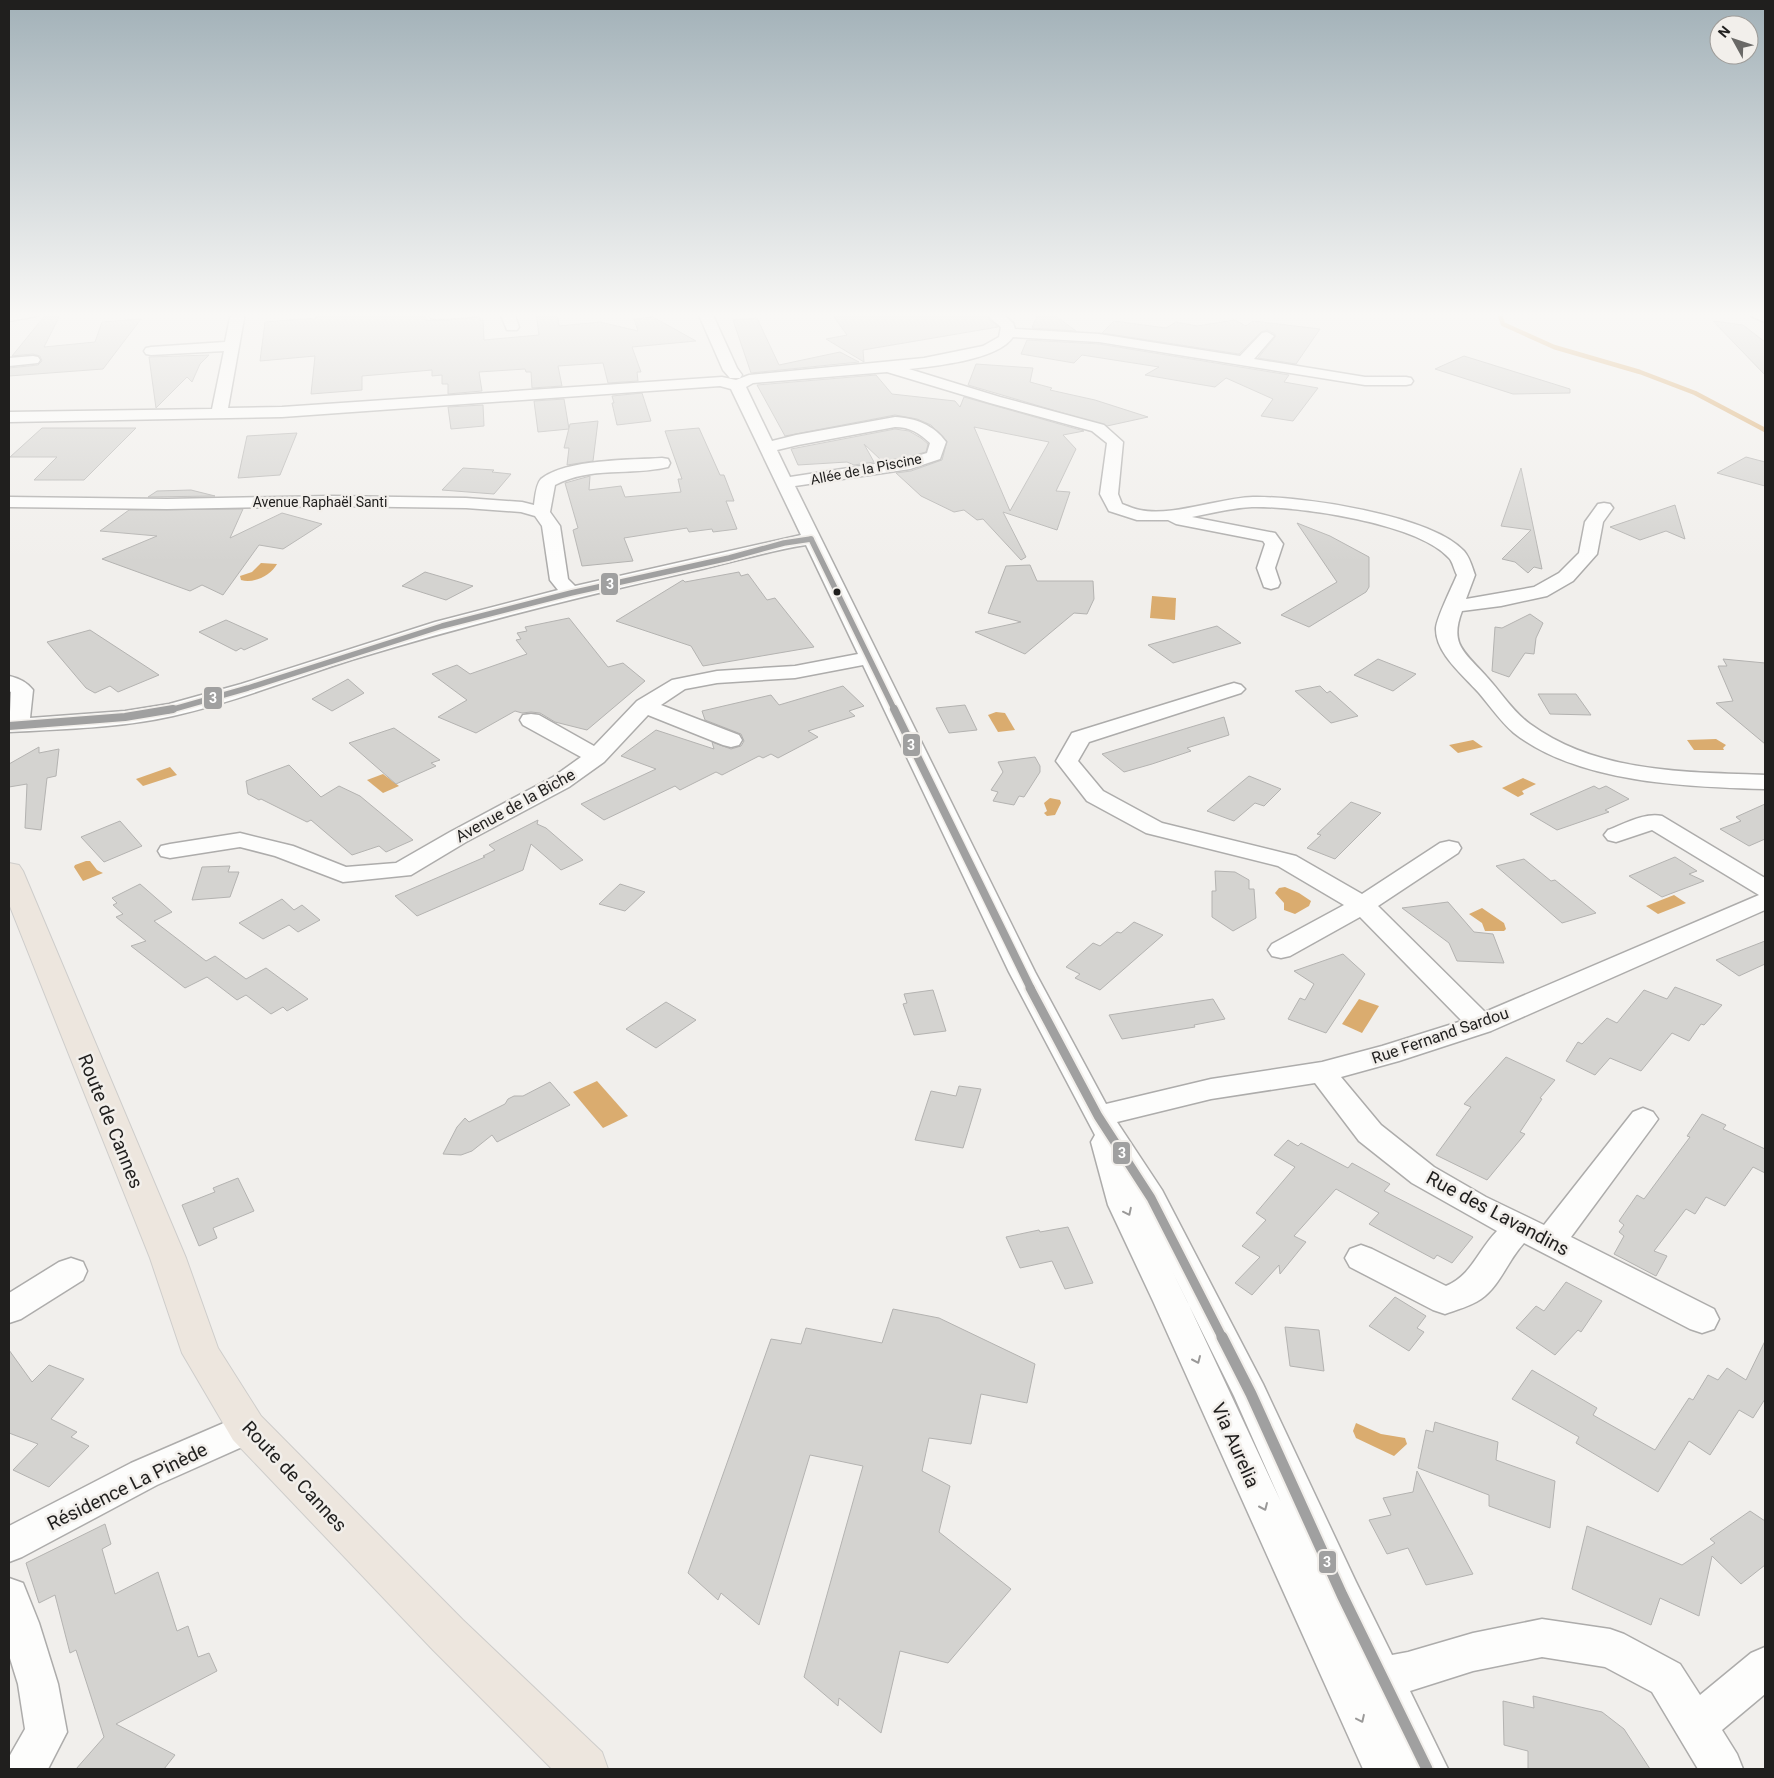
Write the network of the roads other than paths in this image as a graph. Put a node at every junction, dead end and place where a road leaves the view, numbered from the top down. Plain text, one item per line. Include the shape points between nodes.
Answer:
1 (223, 396) edge
2 (509, 396) edge
3 (743, 396) edge
4 (982, 396) edge
5 (220, 413) junction
6 (9, 417) edge
7 (767, 448) junction
8 (662, 463) dead end
9 (784, 483) junction
10 (9, 502) edge
11 (1604, 508) dead end
12 (541, 512) junction
13 (1164, 515) junction
14 (811, 539) junction
15 (1270, 584) dead end
16 (571, 593) junction
17 (1456, 606) junction
18 (870, 658) junction
19 (9, 682) edge
20 (1234, 688) dead end
21 (644, 706) junction
22 (531, 720) dead end
23 (14, 725) edge
24 (731, 740) dead end
25 (596, 757) junction
26 (1765, 782) edge
27 (1616, 836) dead end
28 (1449, 848) dead end
29 (170, 851) dead end
30 (9, 871) edge
31 (1762, 903) edge
32 (1363, 905) junction
33 (18, 910) edge
34 (1281, 950) dead end
35 (1481, 1024) junction
36 (1322, 1072) junction
37 (1098, 1116) junction
38 (1643, 1119) dead end
39 (1519, 1228) junction
40 (1550, 1241) junction
41 (1361, 1258) dead end
42 (71, 1271) dead end
43 (9, 1310) edge
44 (1702, 1320) dead end
45 (247, 1428) junction
46 (9, 1545) edge
47 (9, 1596) edge
48 (1765, 1667) edge
49 (1383, 1677) junction
50 (1344, 1683) junction
51 (1695, 1725) junction
52 (25, 1769) edge
53 (586, 1769) edge
54 (1385, 1769) edge
55 (1427, 1769) edge
56 (1722, 1769) edge

1 - 5 street
2 - 5 street via 282,412
3 - 7 street, Via Aurelia
4 - 13 street via 1098,428 1115,442 1109,494 1115,507 1143,516
5 - 6 street
7 - 9 street, Via Aurelia
7 - 9 street, Allée de la Piscine via 895,422 918,425 938,442 934,456 910,464
8 - 12 street via 558,475 547,483
9 - 14 street, Via Aurelia
10 - 12 street, Avenue Raphaël Santi via 167,504 331,500 466,503 522,507
11 - 17 street via 1594,522 1588,554 1566,577 1540,592
12 - 16 street via 551,526 559,580
13 - 15 street via 1269,537 1274,544 1266,568
13 - 17 street via 1222,504 1255,502 1319,508 1390,522 1431,536 1457,555 1466,575
14 - 16 street
14 - 18 street, Via Aurelia
16 - 23 street via 442,626 171,710 125,717
17 - 26 street via 1446,627 1449,646 1520,727 1539,740 1592,762 1642,775
18 - 21 street, Avenue de la Biche via 796,672 717,677 679,684
18 - 37 street, Via Aurelia via 1022,972
19 - 23 street via 22,690
20 - 32 street via 1080,738 1067,761 1095,796 1154,828 1287,861
21 - 24 street
21 - 25 street, Avenue de la Biche
22 - 25 street
25 - 29 street, Avenue de la Biche via 561,782 402,870 343,874 240,840
27 - 31 street via 1654,821
28 - 32 street
30 - 33 main road, Route de Cannes
31 - 35 street, Rue Fernand Sardou
32 - 34 street
32 - 35 street
33 - 45 main road, Route de Cannes via 168,1258 202,1353
35 - 36 street, Rue Fernand Sardou
36 - 37 street, Rue Fernand Sardou via 1211,1089
36 - 39 street, Rue des Lavandins via 1370,1133 1423,1175
37 - 49 street, Via Aurelia via 1151,1198 1251,1394
37 -> 50 street, Via Aurelia via 1124,1205
38 - 40 street
39 - 40 street, Rue des Lavandins
39 - 41 street via 1470,1290 1445,1301
40 - 44 street, Rue des Lavandins
42 - 43 street
45 - 46 street, Résidence La Pinède via 144,1474
45 - 53 main road, Route de Cannes via 448,1635
47 - 52 street via 38,1684 46,1732
48 - 51 street
49 - 50 street
49 - 51 street via 1473,1652 1542,1638 1610,1648 1666,1678
49 - 55 street, Via Aurelia
50 -> 54 street, Via Aurelia
51 - 56 street

